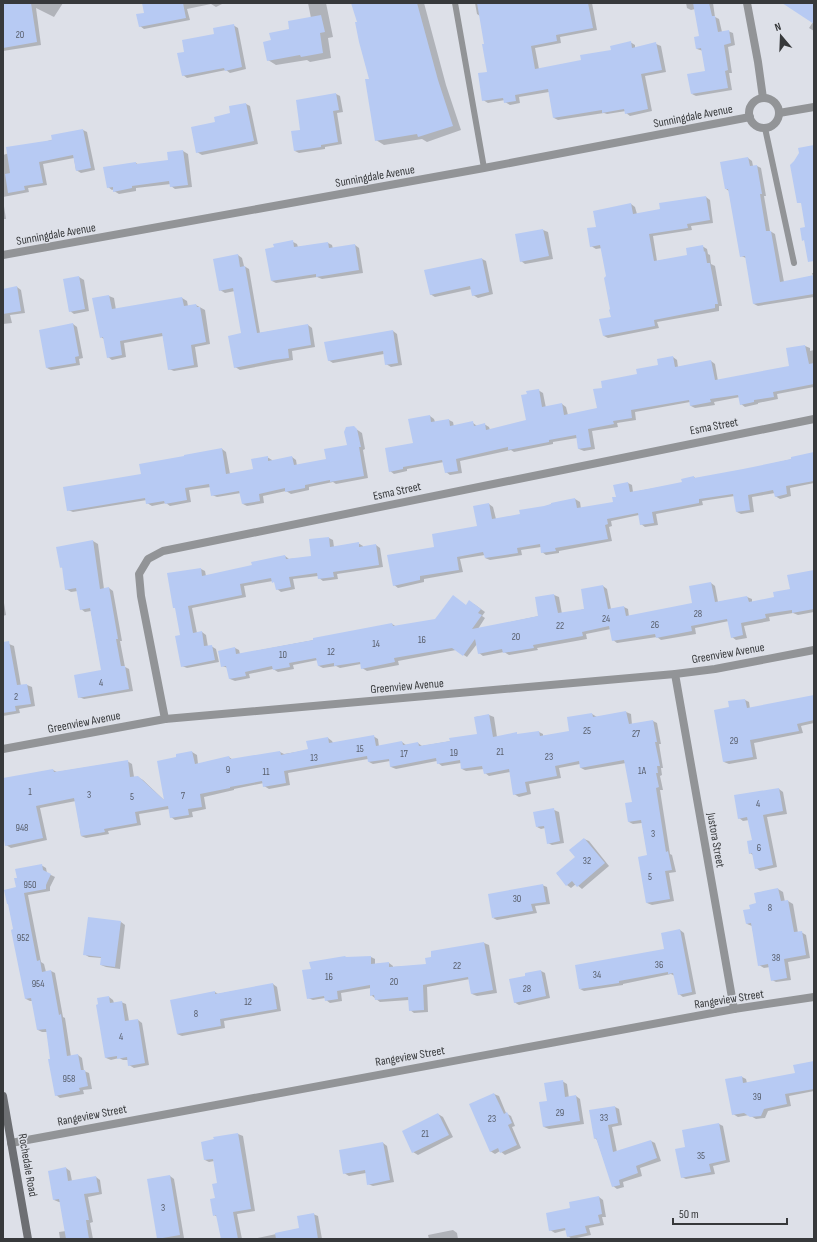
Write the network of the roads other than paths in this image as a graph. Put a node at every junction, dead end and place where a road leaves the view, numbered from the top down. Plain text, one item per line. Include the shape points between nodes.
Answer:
1 (455, 3) edge
2 (747, 3) edge
3 (763, 98) junction
4 (814, 107) edge
5 (779, 113) junction
6 (750, 117) junction
7 (765, 128) junction
8 (484, 168) junction
9 (3, 255) edge
10 (794, 263) dead end
11 (814, 419) edge
12 (814, 650) edge
13 (675, 674) junction
14 (165, 719) junction
15 (3, 749) edge
16 (814, 998) edge
17 (734, 1009) junction
18 (3, 1096) edge
19 (11, 1142) junction
20 (28, 1239) edge

1 - 8 lane
2 - 3 street
3 - 5 street via 774,101
3 - 6 street via 755,100 751,105
4 - 5 street
5 - 7 street via 775,123
6 - 7 street via 755,125
6 - 8 street, Sunningdale Avenue
7 - 10 lane
8 - 9 street, Sunningdale Avenue
11 - 14 street, Esma Street via 163,551 148,559 139,574
12 - 13 street, Greenview Avenue
13 - 14 street, Greenview Avenue
13 - 17 street, Justora Street
14 - 15 street, Greenview Avenue
16 - 17 street, Rangeview Street
17 - 19 street, Rangeview Street
18 - 19 main road, Rochedale Road
19 - 20 main road, Rochedale Road

